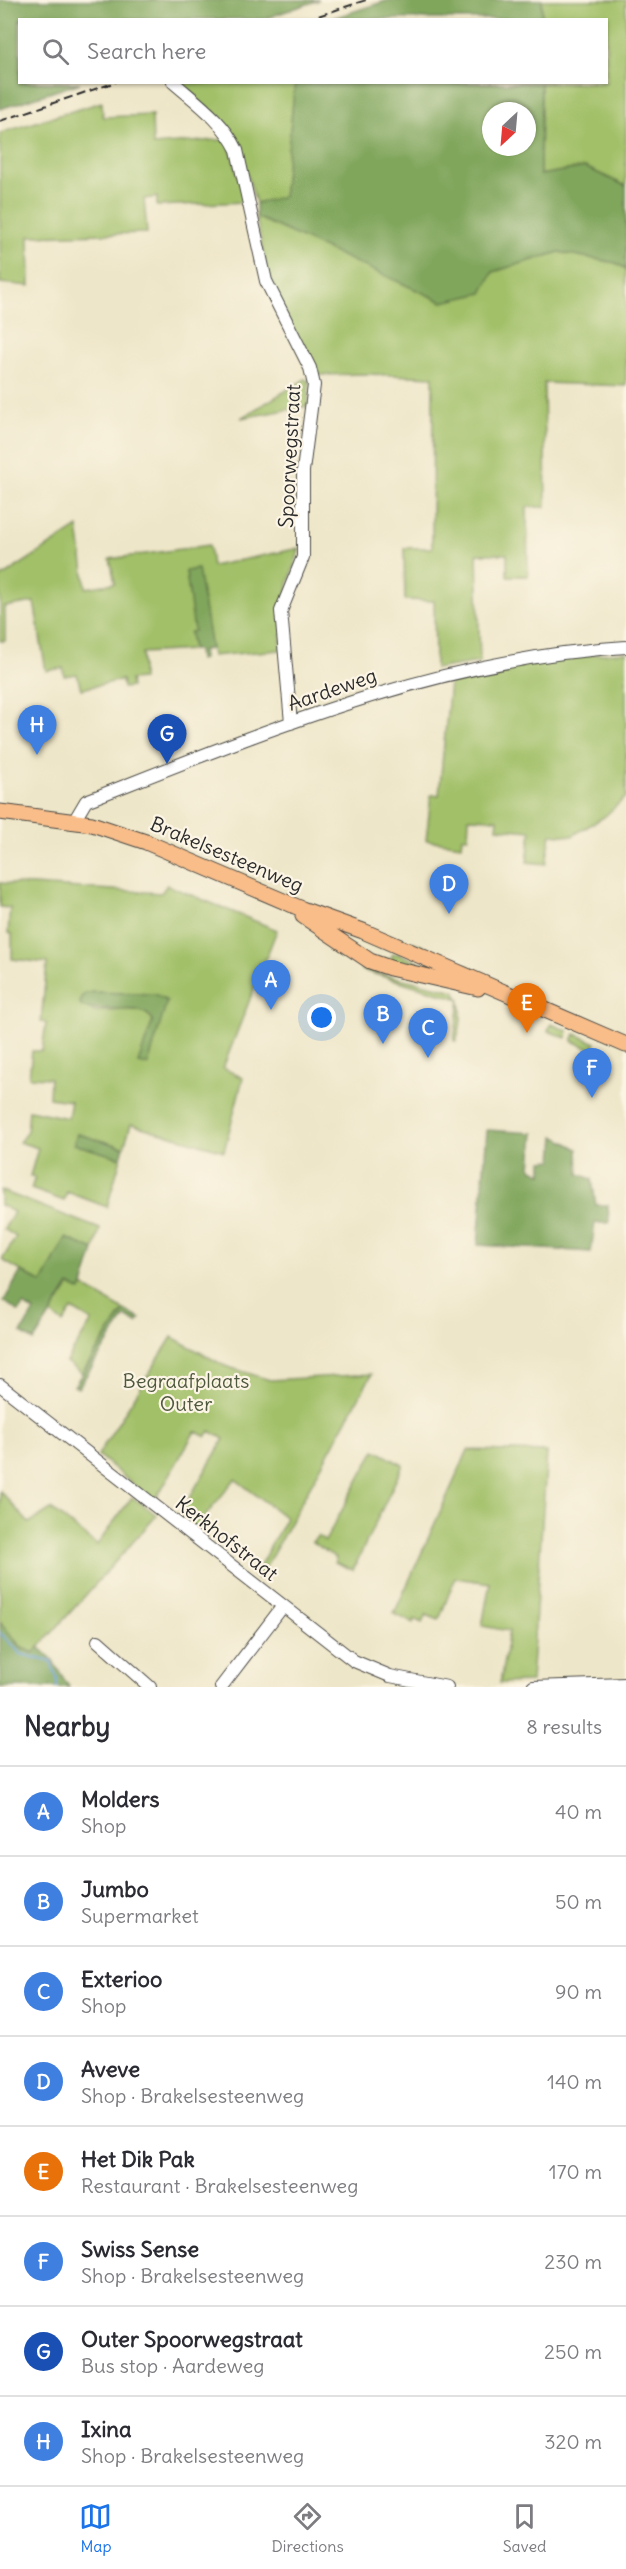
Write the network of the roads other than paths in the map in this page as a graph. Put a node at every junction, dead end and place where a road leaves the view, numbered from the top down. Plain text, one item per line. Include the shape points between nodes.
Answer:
1 (175, 84) edge
2 (626, 647) edge
3 (291, 723) junction
4 (0, 812) edge
5 (73, 823) junction
6 (363, 931) junction
7 (395, 945) junction
8 (354, 951) junction
9 (384, 966) junction
10 (626, 1047) edge
11 (0, 1385) edge
12 (283, 1606) junction
13 (98, 1641) dead end
14 (626, 1684) edge
15 (150, 1687) edge
16 (221, 1687) edge
17 (447, 1687) edge
18 (533, 1687) edge

1 - 3 street, Spoorwegstraat via 229,134 237,150 266,281 313,375 303,471 303,557 282,603 280,618
2 - 3 street, Aardeweg via 525,658 465,670 388,690
3 - 5 street, Aardeweg via 86,801
4 - 5 main road, Brakelsesteenweg
5 - 6 main road, Brakelsesteenweg via 92,824 146,842
5 - 8 main road, Brakelsesteenweg via 176,859 278,902 310,919
6 - 7 main road, Brakelsesteenweg
6 - 8 main road via 368,937 367,945
7 - 9 main road via 382,953
7 - 10 main road, Brakelsesteenweg
8 - 9 main road, Brakelsesteenweg
9 - 10 main road, Brakelsesteenweg via 493,993
11 - 12 street, Kerkhofstraat
12 - 16 street
12 - 17 street, Kerkhofstraat via 370,1670
13 - 15 street
14 - 18 street

